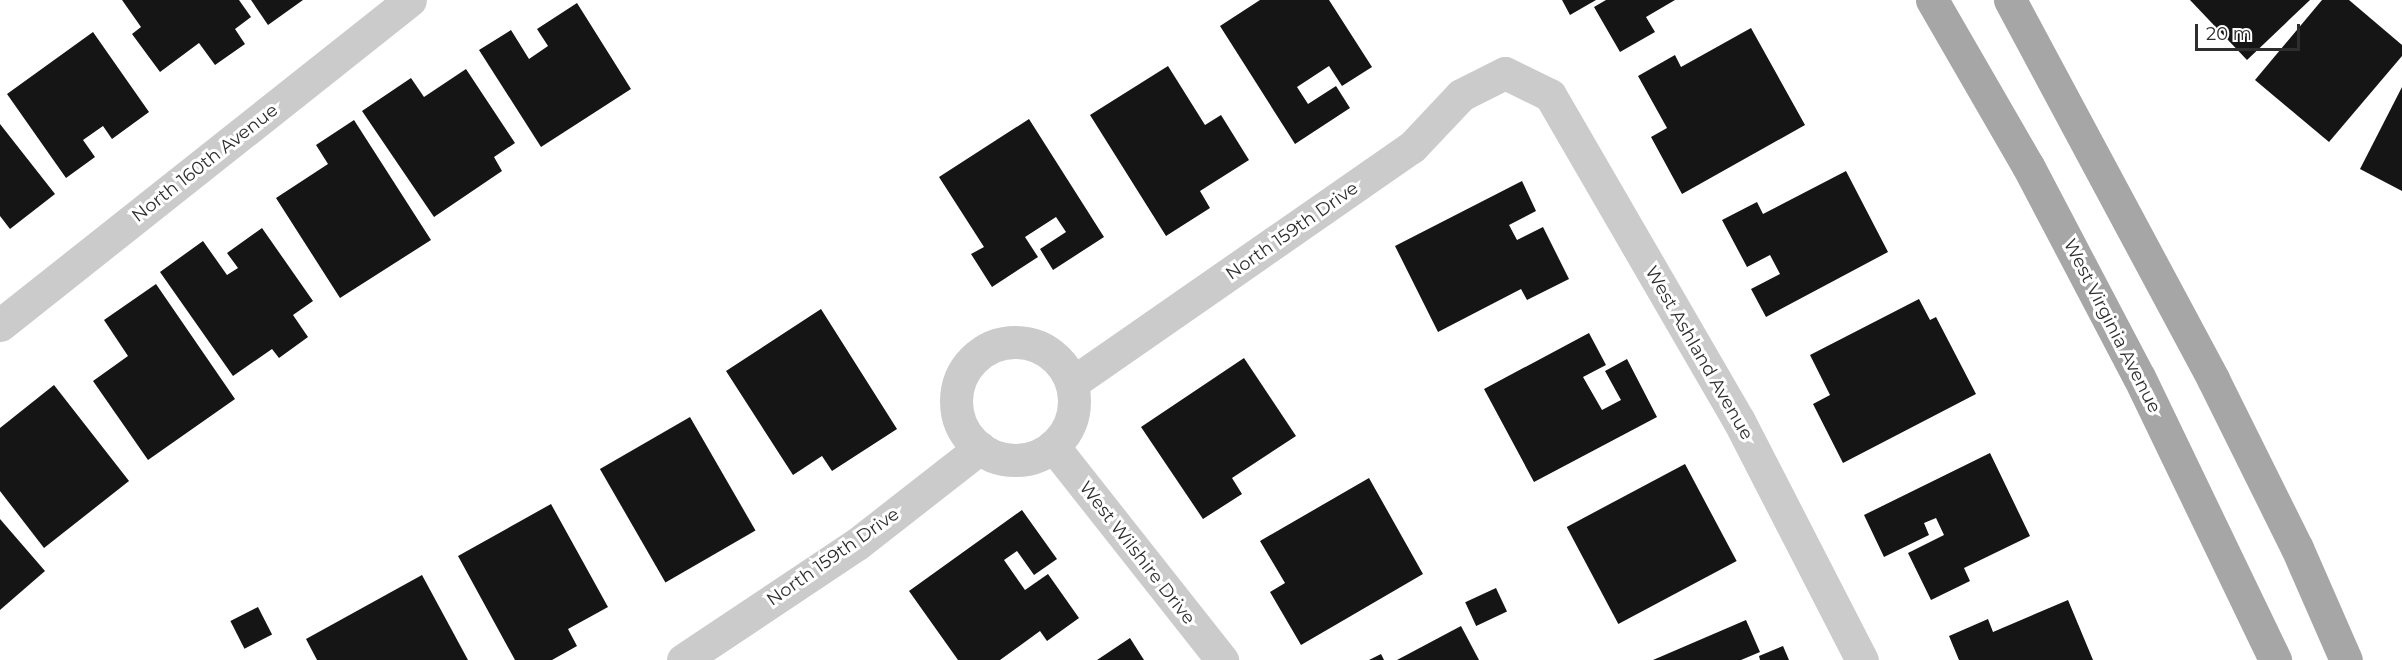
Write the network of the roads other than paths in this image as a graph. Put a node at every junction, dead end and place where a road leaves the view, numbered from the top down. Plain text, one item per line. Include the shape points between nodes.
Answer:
1 (410, 0) edge
2 (1932, 0) edge
3 (2010, 0) edge
4 (1505, 73) joint
5 (0, 325) edge
6 (1072, 383) junction
7 (1053, 446) junction
8 (980, 448) junction
9 (683, 660) edge
10 (1222, 660) edge
11 (1862, 660) edge
12 (2275, 660) edge
13 (2346, 660) edge

1 - 5 street, North 160th Avenue
2 - 12 main road, West Virginia Avenue via 2028,166 2139,377
3 - 13 main road via 2213,379 2297,548
4 - 6 street, North 159th Drive via 1461,95 1412,147
4 - 11 street, West Ashland Avenue via 1550,95 1739,421
6 - 7 street via 1072,417
6 - 8 street via 1062,364 1048,351 1029,343 1009,341 973,358 956,395 966,433
7 - 8 street via 1040,455 1009,460
7 - 10 street, West Wilshire Drive
8 - 9 street, North 159th Drive via 857,544

